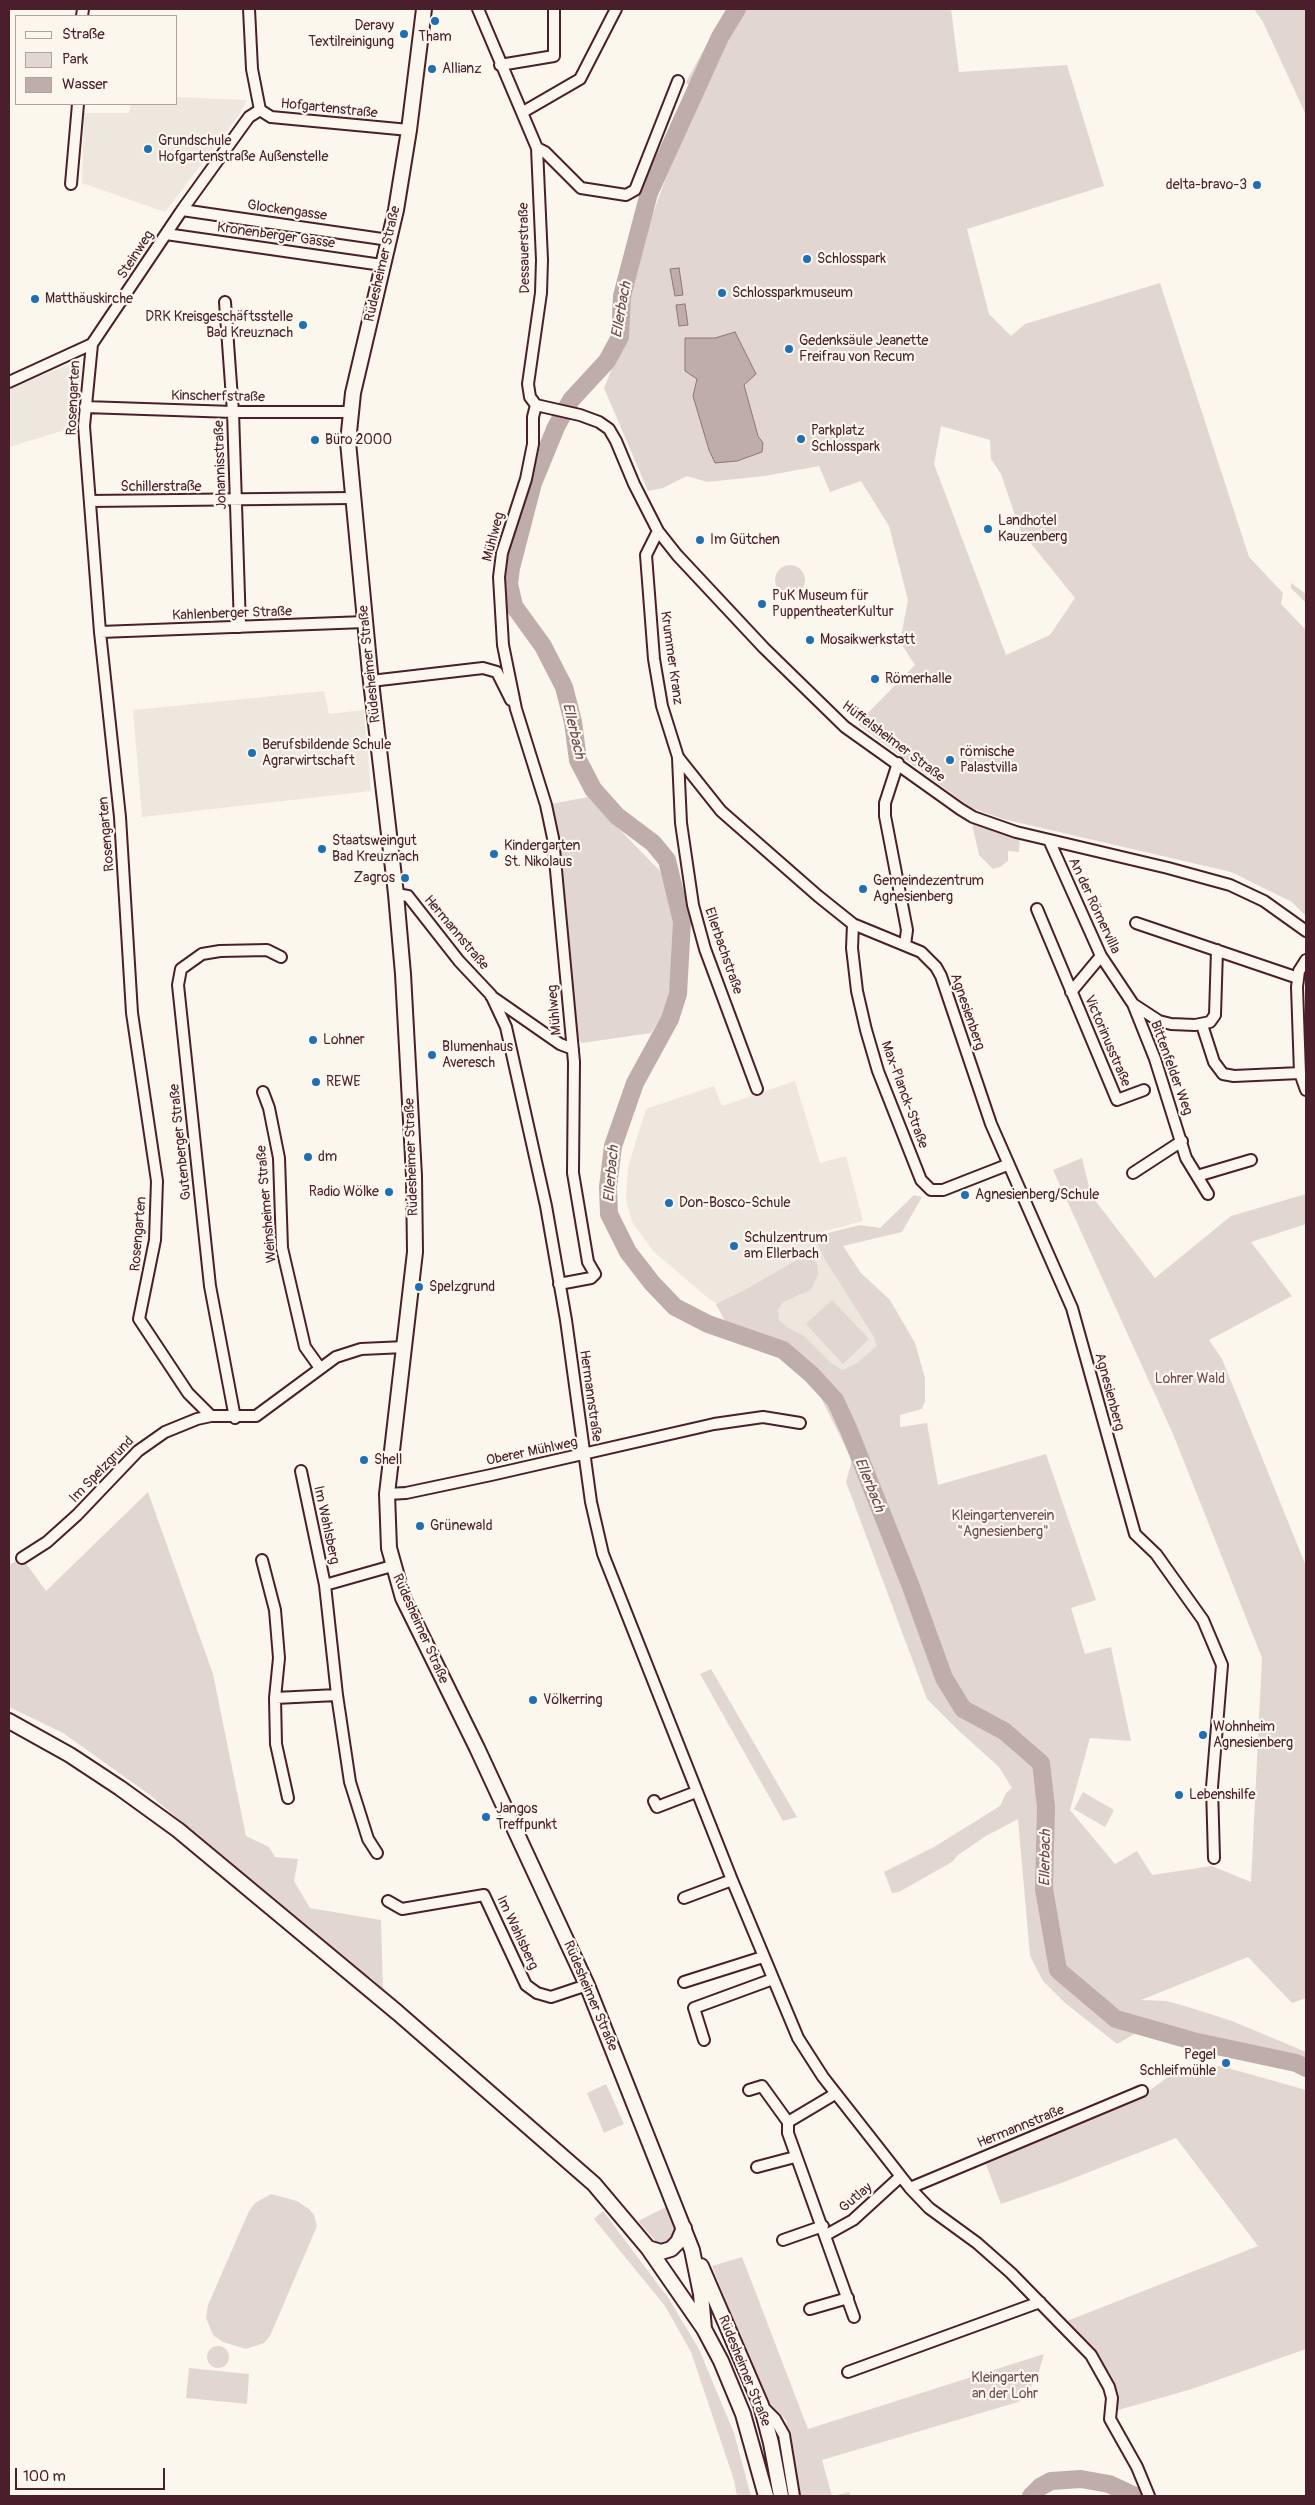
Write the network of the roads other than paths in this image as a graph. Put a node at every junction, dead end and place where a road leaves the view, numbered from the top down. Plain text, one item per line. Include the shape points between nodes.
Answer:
1 (249, 9) edge
2 (424, 9) edge
3 (478, 9) edge
4 (554, 9) edge
5 (616, 9) edge
6 (500, 64) junction
7 (678, 81) dead end
8 (78, 105) edge
9 (260, 110) junction
10 (523, 112) junction
11 (409, 130) junction
12 (537, 148) junction
13 (71, 184) dead end
14 (182, 210) junction
15 (166, 234) junction
16 (389, 240) junction
17 (382, 265) junction
18 (225, 302) dead end
19 (92, 344) junction
20 (9, 382) edge
21 (536, 405) junction
22 (85, 407) junction
23 (232, 412) junction
24 (350, 412) junction
25 (352, 498) junction
26 (90, 501) junction
27 (236, 501) junction
28 (658, 531) junction
29 (365, 622) junction
30 (240, 627) junction
31 (100, 632) junction
32 (371, 681) junction
33 (516, 708) junction
34 (678, 757) junction
35 (898, 763) junction
36 (1049, 840) junction
37 (396, 894) junction
38 (1037, 909) dead end
39 (1136, 923) dead end
40 (853, 924) junction
41 (1306, 931) edge
42 (906, 945) junction
43 (1216, 950) junction
44 (1101, 956) junction
45 (281, 957) dead end
46 (1306, 960) edge
47 (1298, 978) junction
48 (1071, 992) junction
49 (491, 995) junction
50 (1133, 1004) junction
51 (1202, 1025) junction
52 (572, 1048) junction
53 (1300, 1073) junction
54 (757, 1089) dead end
55 (1144, 1090) dead end
56 (1306, 1090) edge
57 (263, 1092) dead end
58 (1182, 1141) junction
59 (1251, 1160) dead end
60 (1007, 1165) junction
61 (1133, 1173) dead end
62 (1197, 1176) junction
63 (1208, 1194) dead end
64 (559, 1284) junction
65 (405, 1346) junction
66 (320, 1368) junction
67 (211, 1416) junction
68 (235, 1418) junction
69 (800, 1423) dead end
70 (585, 1454) junction
71 (301, 1472) dead end
72 (387, 1494) junction
73 (22, 1558) dead end
74 (262, 1560) dead end
75 (392, 1566) junction
76 (325, 1584) junction
77 (336, 1695) junction
78 (275, 1698) junction
79 (9, 1721) edge
80 (696, 1792) junction
81 (288, 1798) dead end
82 (654, 1801) dead end
83 (377, 1853) dead end
84 (1214, 1858) dead end
85 (732, 1880) junction
86 (684, 1898) dead end
87 (388, 1900) dead end
88 (763, 1957) junction
89 (773, 1979) junction
90 (684, 1982) dead end
91 (587, 1984) junction
92 (704, 2040) dead end
93 (749, 2090) dead end
94 (1142, 2091) dead end
95 (836, 2094) junction
96 (788, 2122) junction
97 (795, 2157) junction
98 (757, 2167) dead end
99 (900, 2177) junction
100 (910, 2188) junction
101 (684, 2228) junction
102 (825, 2230) junction
103 (783, 2240) dead end
104 (648, 2248) junction
105 (692, 2250) junction
106 (848, 2298) junction
107 (1040, 2302) junction
108 (810, 2309) dead end
109 (854, 2316) dead end
110 (704, 2329) junction
111 (848, 2372) dead end
112 (761, 2405) junction
113 (1148, 2493) edge
114 (766, 2494) edge
115 (781, 2496) edge
116 (794, 2496) edge

1 - 9 street, Hofgartenstraße via 252,69
2 - 11 street, Rüdesheimer Straße
3 - 6 street, Dessauerstraße
4 - 6 street via 554,56
5 - 10 street via 580,79
6 - 10 street, Dessauerstraße
7 - 12 street via 635,190 626,195 581,188
8 - 13 street
9 - 11 street, Hofgartenstraße via 271,117
9 - 14 street, Steinweg via 249,117
10 - 12 street, Dessauerstraße
11 - 16 street, Rüdesheimer Straße
12 - 21 street, Dessauerstraße via 541,285 528,384 530,397
14 - 15 street, Steinweg
14 - 16 street, Glockengasse
15 - 17 street, Kronenberger Gasse
15 - 19 street, Steinweg
16 - 17 street, Rüdesheimer Straße
17 - 24 street, Rüdesheimer Straße
18 - 23 street, Johannisstraße
19 - 20 street
19 - 22 street, Rosengarten
21 - 28 street, Hüffelsheimer Straße via 599,422 613,435
21 - 33 street, Mühlweg via 526,479 502,553 499,577 503,645
22 - 23 street, Kinscherfstraße
22 - 26 street, Rosengarten
23 - 24 street, Kinscherfstraße
23 - 27 street, Johannisstraße
24 - 25 street, Rüdesheimer Straße via 348,442
25 - 27 street, Schillerstraße
25 - 29 street, Rüdesheimer Straße
26 - 27 street, Schillerstraße
26 - 31 street, Rosengarten
27 - 30 street, Johannisstraße
28 - 34 street, Krummer Kranz via 646,554 654,659 662,706
28 - 35 street, Hüffelsheimer Straße via 815,699 845,727
29 - 30 street, Kahlenberger Straße
29 - 32 street, Rüdesheimer Straße
30 - 31 street, Kahlenberger Straße
31 - 67 street, Rosengarten via 120,817 132,1013 157,1181 155,1240 139,1319 188,1393
32 - 33 street, Mühlweg via 483,668 497,672
32 - 37 street, Rüdesheimer Straße
33 - 52 street, Mühlweg via 553,838
34 - 40 street, Krummer Kranz via 736,826
34 - 54 street, Ellerbachstraße via 681,823 696,920
35 - 36 street, Hüffelsheimer Straße via 972,817
35 - 42 street via 887,797 885,816 908,930
36 - 41 street, Hüffelsheimer Straße via 1230,885 1264,901
36 - 44 street, An der Römervilla
37 - 49 street, Hermannstraße via 408,896 459,961
37 - 65 street, Rüdesheimer Straße via 414,1176 415,1252
38 - 48 street, Victorinusstraße
39 - 43 street
40 - 42 street, Agnesienberg
40 - 60 street, Max-Planck-Straße via 857,991 866,1030 878,1071 921,1180 931,1190 943,1190
42 - 60 street, Agnesienberg via 921,952 941,976
43 - 47 street
43 - 51 street via 1215,1015
44 - 48 street, Victorinusstraße
44 - 50 street, An der Römervilla
45 - 68 street, Gutenberger Straße via 267,950 202,954 181,969 178,985 210,1286
46 - 47 street
47 - 53 street
48 - 55 street, Victorinusstraße via 1117,1100
49 - 52 street, Hermannstraße via 554,1041
49 - 64 street, Hermannstraße via 506,1027 546,1206
50 - 51 street, An der Römervilla via 1164,1023
50 - 58 street, Bittenfelder Weg via 1156,1059
51 - 53 street via 1214,1062 1223,1074
52 - 64 street, Mühlweg via 573,1173 588,1262 595,1274 591,1278
53 - 56 street
57 - 66 street, Weinsheimer Straße via 279,1158 282,1248 305,1347
58 - 61 street
58 - 62 street, Bittenfelder Weg via 1186,1158
59 - 62 street
60 - 84 street, Agnesienberg via 1072,1308 1135,1534 1156,1554 1203,1620 1222,1665 1212,1787
62 - 63 street, Bittenfelder Weg
64 - 70 street, Hermannstraße
65 - 66 street, Im Spelzgrund via 350,1351
65 - 72 street, Rüdesheimer Straße
66 - 68 street, Im Spelzgrund via 265,1412 250,1418
67 - 68 street, Im Spelzgrund
67 - 73 street, Im Spelzgrund via 184,1424 149,1442 125,1462 67,1525
69 - 70 street, Oberer Mühlweg via 756,1418 714,1424
70 - 72 street, Oberer Mühlweg via 415,1491
70 - 80 street, Hermannstraße via 591,1502 603,1554
71 - 76 street, Im Wahlsberg
72 - 75 street, Rüdesheimer Straße via 387,1533
74 - 78 street via 275,1610 279,1658
75 - 76 street, Im Wahlsberg
75 - 91 street, Rüdesheimer Straße via 423,1641 477,1748
76 - 77 street, Im Wahlsberg
77 - 78 street
77 - 83 street, Im Wahlsberg via 350,1782 368,1838
78 - 81 street via 276,1744
79 - 104 street via 112,1782 178,1830 387,2004 594,2184
80 - 82 street via 656,1807
80 - 85 street, Hermannstraße
85 - 86 street
85 - 88 street, Hermannstraße
87 - 91 street, Im Wahlsberg via 402,1909 484,1895 526,1984 537,1993 551,1997
88 - 89 street, Hermannstraße
88 - 90 street
89 - 92 street via 694,2008
89 - 95 street, Hermannstraße via 798,2038
91 - 101 street, Rüdesheimer Straße
93 - 96 street, Gutlay via 762,2086
94 - 100 street, Hermannstraße
95 - 96 street
95 - 99 street, Hermannstraße
96 - 97 street, Gutlay
97 - 98 street
97 - 102 street, Gutlay
99 - 100 street, Hermannstraße
99 - 102 street, Gutlay via 853,2220
100 - 107 street, Hermannstraße via 929,2208 984,2249
101 - 104 street via 671,2249 661,2252
101 - 105 street, Rüdesheimer Straße
102 - 103 street, Gutlay
102 - 106 street, Gutlay
104 - 110 street
105 - 110 street, Rüdesheimer Straße
105 - 112 street, Rüdesheimer Straße
106 - 108 street
106 - 109 street, Gutlay
107 - 111 street
107 - 113 street, Hermannstraße via 1091,2355 1100,2370 1112,2398 1110,2419
110 - 114 street via 743,2414
112 - 115 street, Rüdesheimer Straße
112 - 116 street via 775,2419 784,2435

